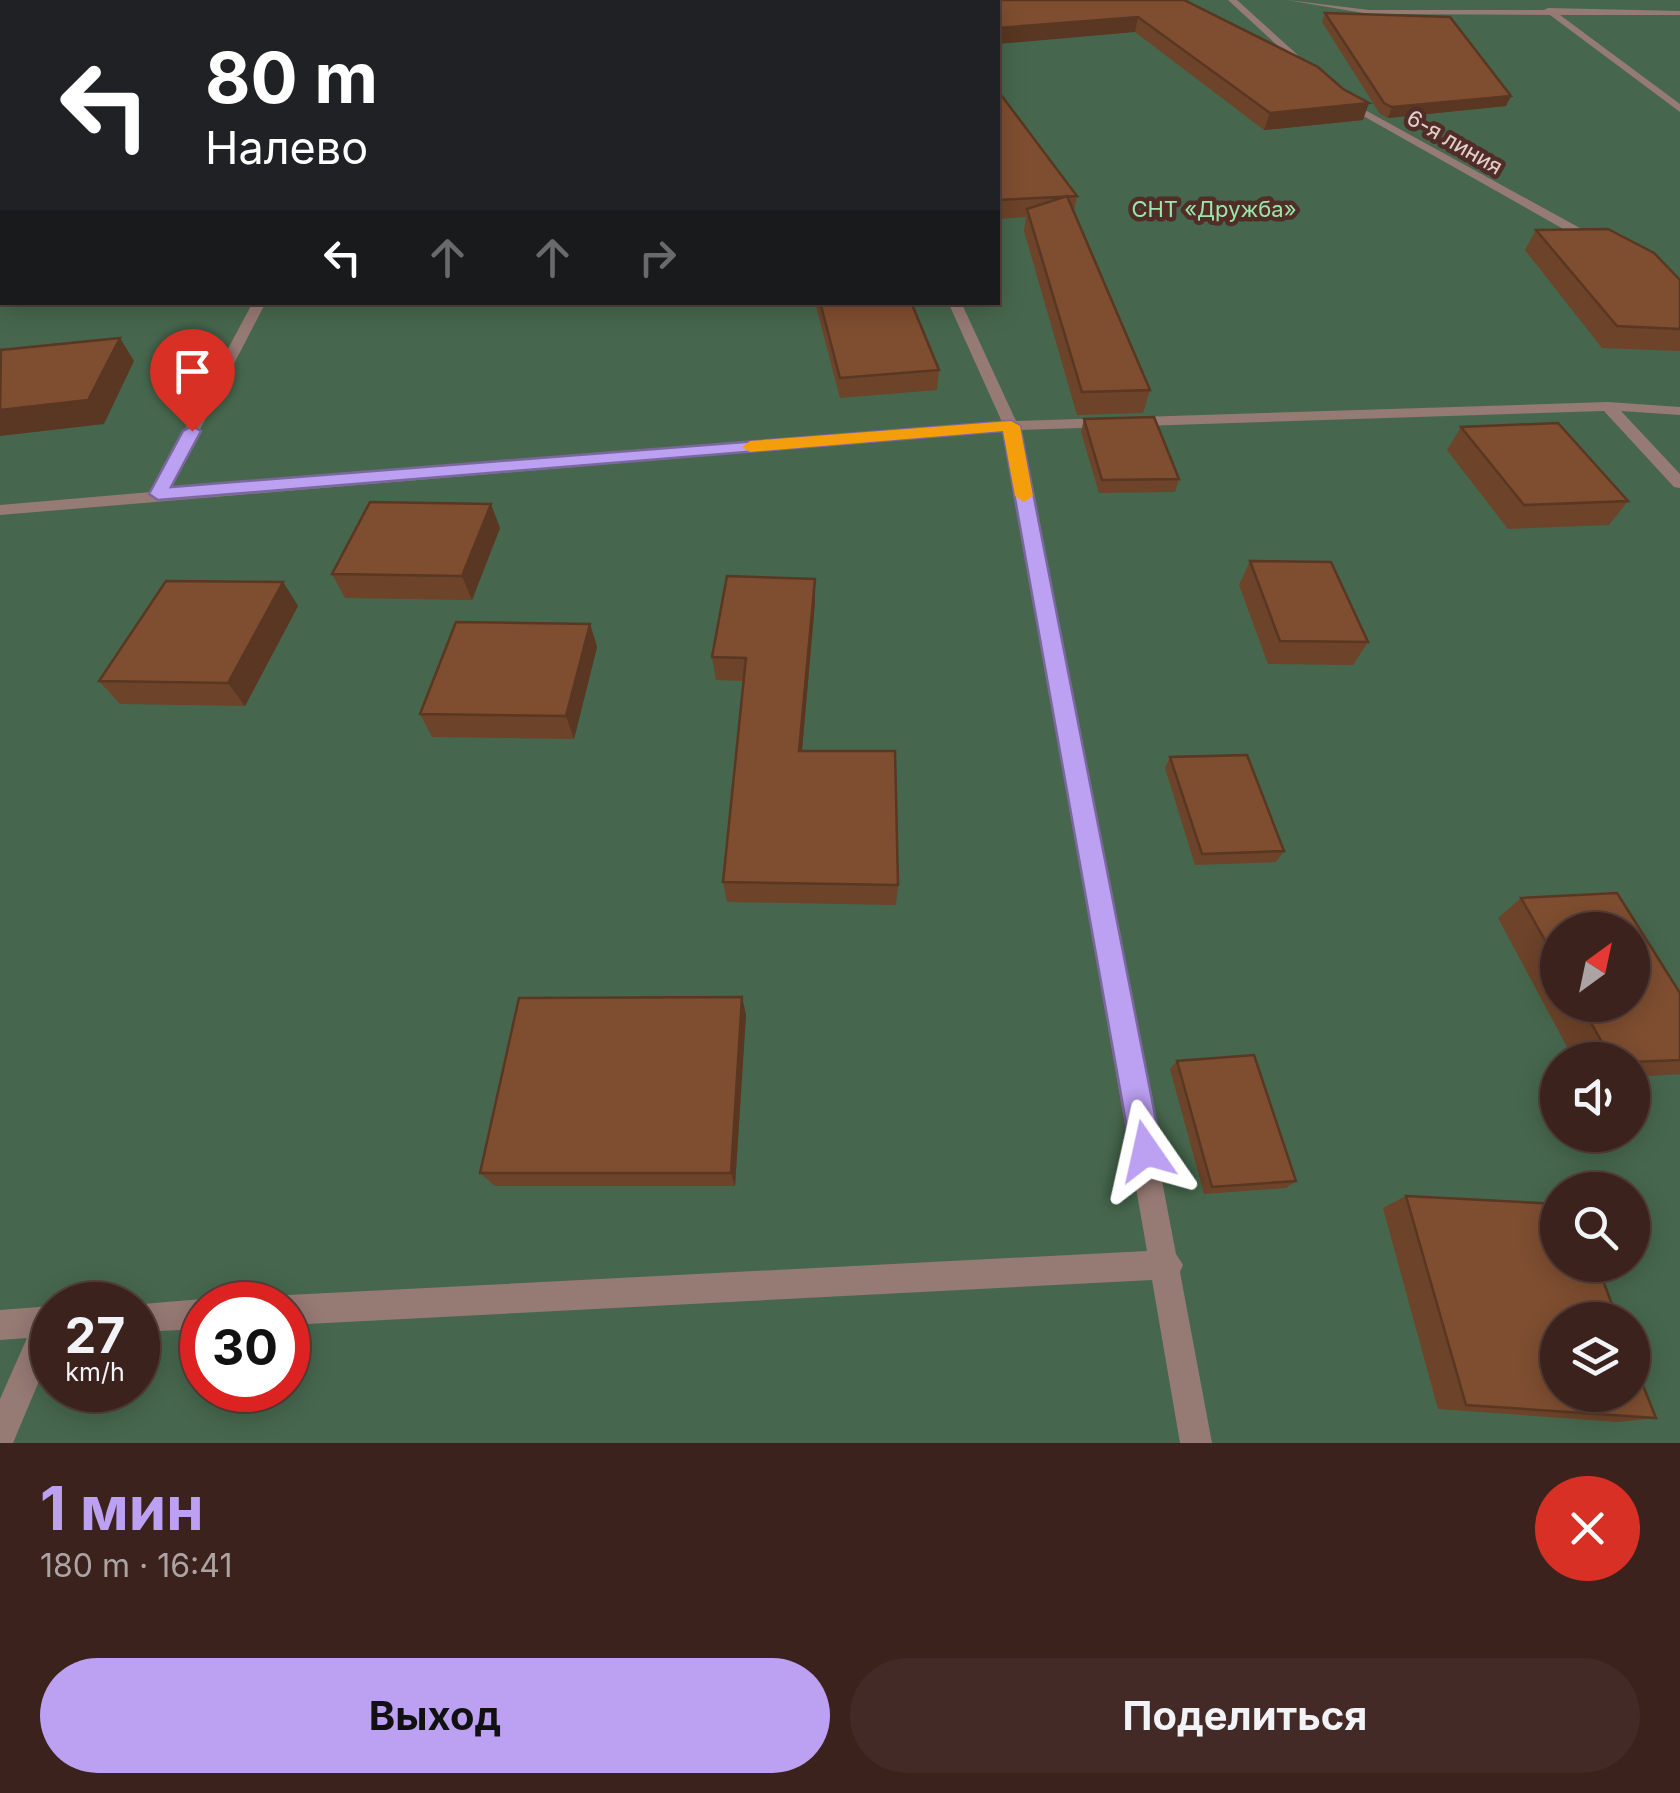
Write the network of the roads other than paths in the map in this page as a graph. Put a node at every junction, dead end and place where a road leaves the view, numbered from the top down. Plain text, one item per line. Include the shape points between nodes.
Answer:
1 (1232, 0) edge
2 (1292, 0) edge
3 (1534, 0) edge
4 (1550, 12) junction
5 (1680, 13) edge
6 (1315, 76) edge
7 (1329, 89) edge
8 (1680, 109) edge
9 (1614, 252) edge
10 (258, 305) edge
11 (955, 305) edge
12 (1608, 406) junction
13 (1680, 411) edge
14 (1011, 426) junction
15 (1680, 483) edge
16 (158, 494) junction
17 (0, 510) edge
18 (1168, 1265) junction
19 (310, 1309) edge
20 (30, 1323) edge
21 (0, 1325) edge
22 (30, 1368) edge
23 (0, 1436) edge
24 (1196, 1443) edge

1 - 6 street
2 - 4 street via 1369,12
3 - 4 street
4 - 5 street
4 - 8 street
7 - 9 street, 6-я линия
10 - 16 street
11 - 14 street
12 - 13 street
12 - 14 street
12 - 15 street
14 - 16 street
14 - 18 street
16 - 17 street
18 - 19 street
18 - 24 street
20 - 21 street
22 - 23 street

